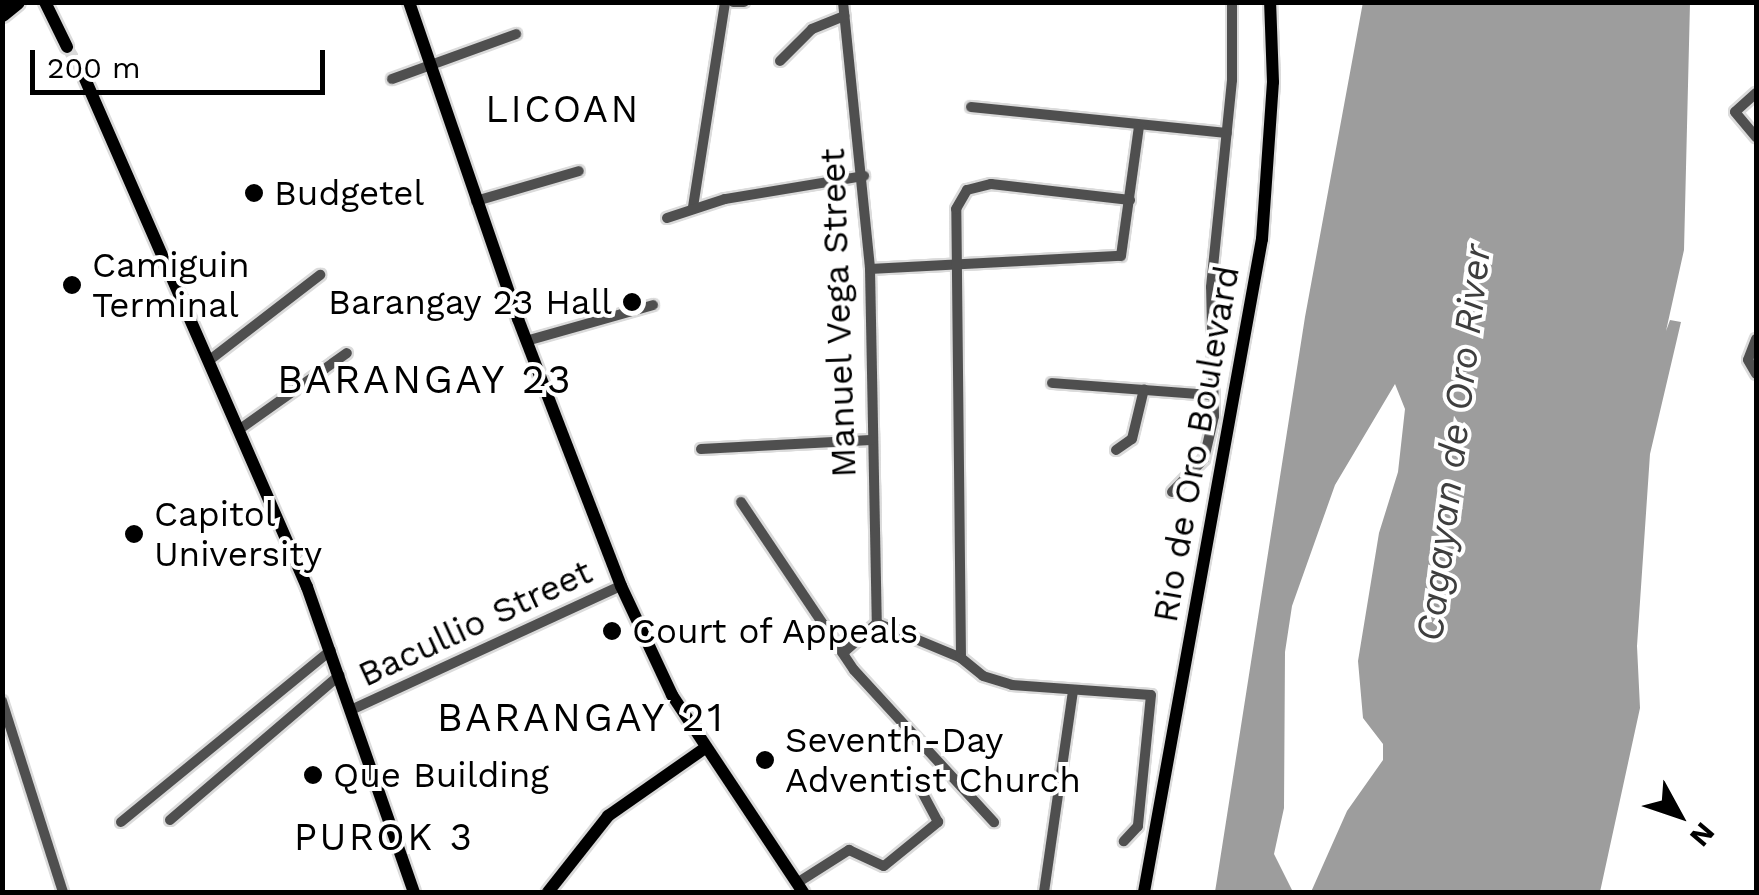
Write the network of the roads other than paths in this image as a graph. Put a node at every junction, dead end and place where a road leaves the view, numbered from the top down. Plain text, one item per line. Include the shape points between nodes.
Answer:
1 (17, 2) edge
2 (44, 2) edge
3 (410, 2) edge
4 (729, 2) edge
5 (744, 2) edge
6 (843, 2) edge
7 (1232, 2) edge
8 (1270, 2) edge
9 (2, 14) edge
10 (845, 16) junction
11 (516, 34) dead end
12 (67, 46) tunnel mouth
13 (780, 61) dead end
14 (431, 66) junction
15 (82, 72) tunnel mouth
16 (392, 80) dead end
17 (1756, 93) edge
18 (971, 107) dead end
19 (1139, 126) junction
20 (1226, 132) junction
21 (1756, 137) edge
22 (578, 171) dead end
23 (864, 176) junction
24 (1130, 200) junction
25 (476, 201) junction
26 (693, 207) junction
27 (667, 218) dead end
28 (960, 265) junction
29 (870, 270) junction
30 (320, 275) dead end
31 (652, 305) dead end
32 (1756, 338) edge
33 (526, 342) junction
34 (347, 353) dead end
35 (211, 359) junction
36 (1756, 374) edge
37 (1052, 383) dead end
38 (1144, 389) junction
39 (1213, 395) junction
40 (240, 429) junction
41 (871, 440) junction
42 (702, 449) dead end
43 (1116, 450) dead end
44 (1172, 492) dead end
45 (741, 502) dead end
46 (621, 586) junction
47 (877, 623) junction
48 (330, 650) junction
49 (843, 653) junction
50 (961, 658) junction
51 (340, 675) junction
52 (1073, 690) junction
53 (2, 701) edge
54 (352, 709) junction
55 (705, 748) junction
56 (922, 792) dead end
57 (170, 820) dead end
58 (121, 822) dead end
59 (994, 822) dead end
60 (1124, 840) dead end
61 (800, 888) edge
62 (63, 892) edge
63 (414, 892) edge
64 (548, 892) edge
65 (1044, 892) edge
66 (1144, 892) edge

1 - 9 highway
2 - 12 main road
3 - 14 main road
4 - 5 street
4 - 26 street
6 - 10 street, Manuel Vega Street
7 - 20 street
8 - 66 main road, Rio de Oro Boulevard via 1274,82 1262,239
10 - 13 street via 812,29
10 - 23 street, Manuel Vega Street
11 - 14 street
14 - 16 street
14 - 25 main road
15 - 35 main road
17 - 21 street via 1735,112
18 - 19 street
19 - 20 street
19 - 24 street
20 - 39 street via 1211,287
22 - 25 street
23 - 26 street
23 - 29 street, Manuel Vega Street
24 - 28 street via 1121,256
24 - 28 street via 991,184 967,190 956,209
25 - 33 main road
26 - 27 street
28 - 29 street
28 - 50 street
29 - 41 street, Manuel Vega Street
30 - 35 street
31 - 33 street
32 - 36 street via 1748,360
33 - 46 main road
34 - 40 street
35 - 40 main road
37 - 38 street
38 - 39 street
38 - 43 street via 1132,440
39 - 44 street via 1204,459
40 - 48 main road
41 - 42 street
41 - 47 street, Manuel Vega Street
45 - 49 street
46 - 54 street, Bacullio Street
46 - 55 main road via 657,667
47 - 49 street
47 - 50 street
48 - 51 main road
48 - 58 street
49 - 59 street
50 - 52 street via 983,676 1012,686
51 - 54 main road
51 - 57 street
52 - 60 street via 1147,692 1153,698 1138,826
52 - 65 street
53 - 62 street
54 - 63 main road
55 - 61 main road
55 - 64 main road via 608,816
56 - 61 street via 938,822 884,866 849,850

